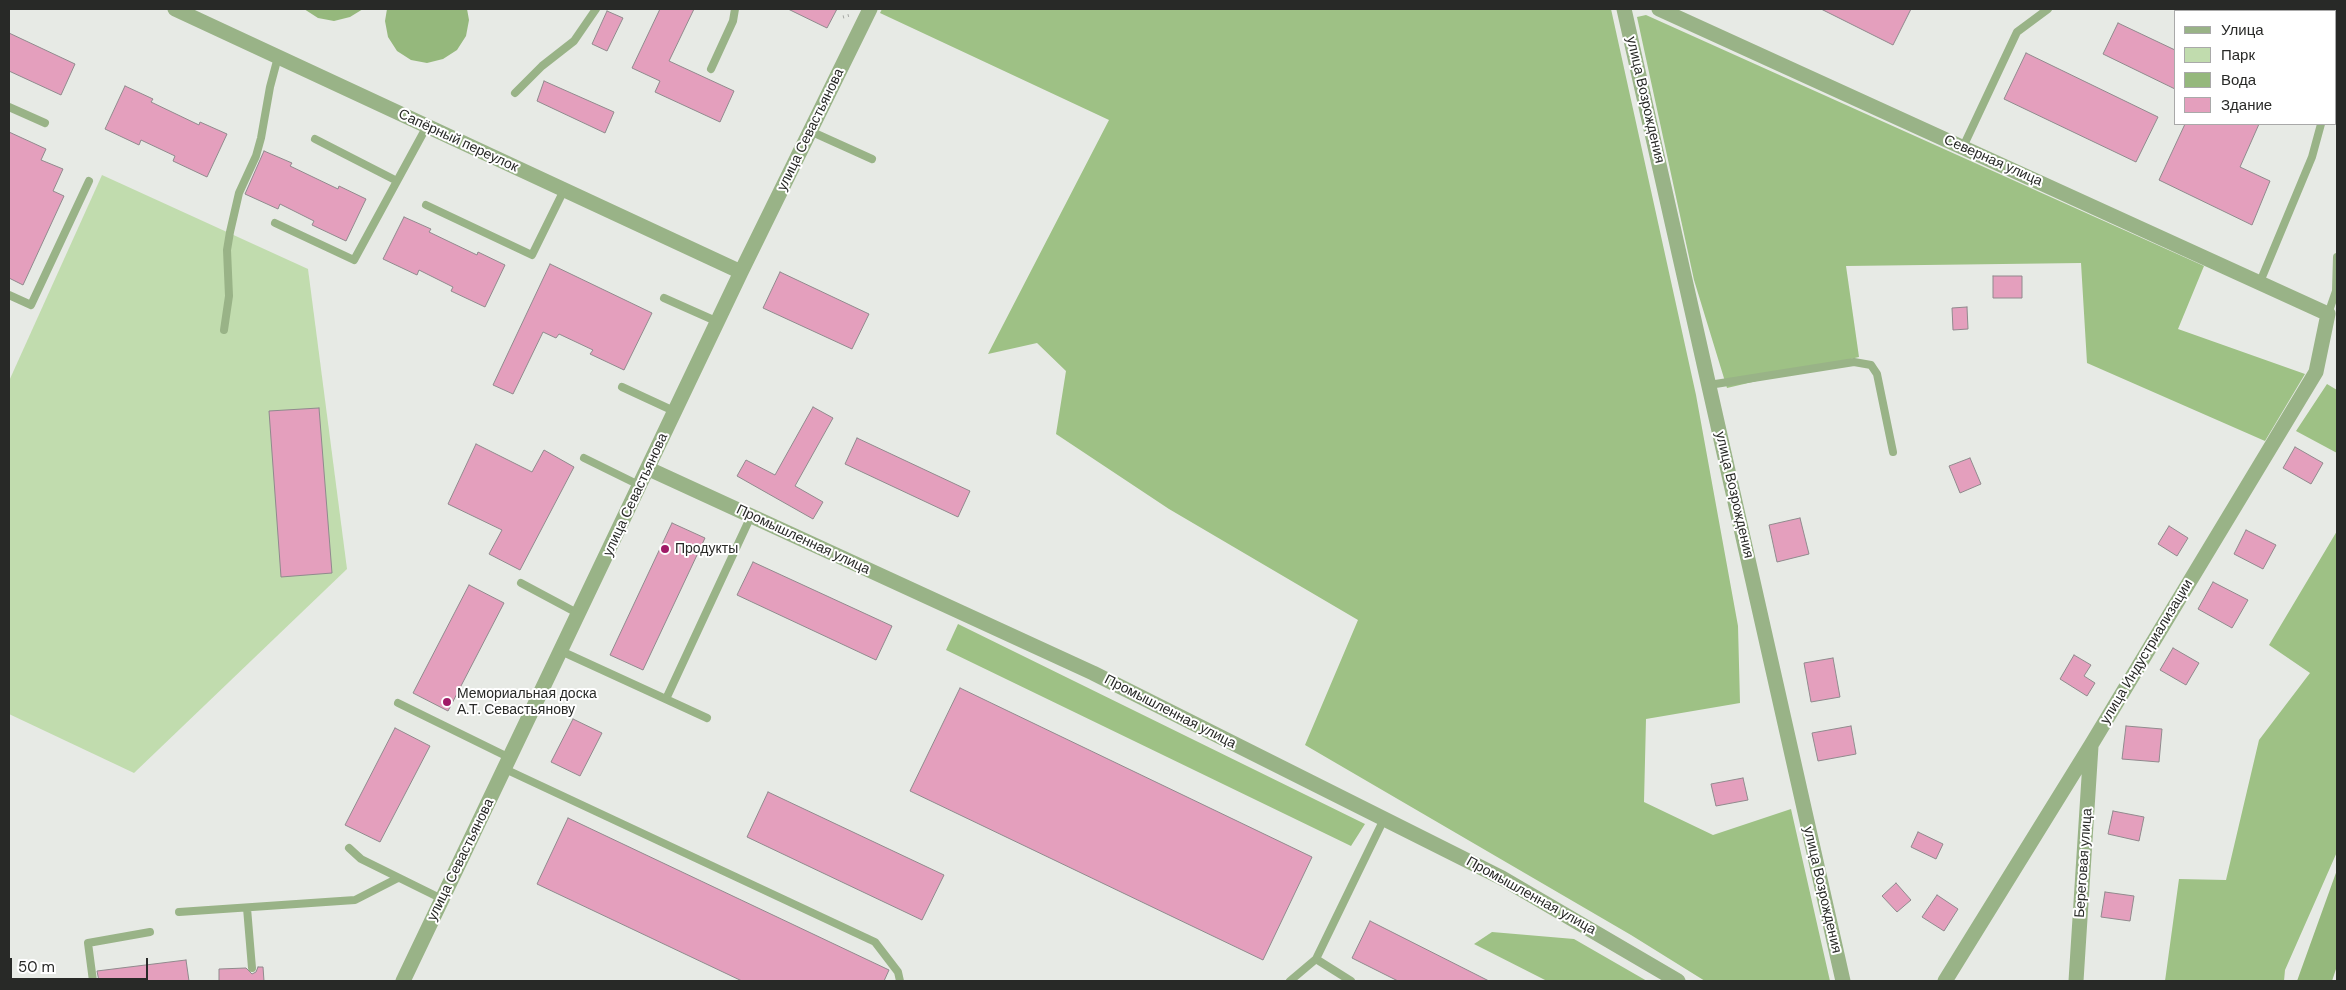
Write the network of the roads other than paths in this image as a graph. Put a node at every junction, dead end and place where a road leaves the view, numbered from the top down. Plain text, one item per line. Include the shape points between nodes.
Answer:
1 (175, 9) edge
2 (596, 9) edge
3 (735, 9) edge
4 (870, 9) edge
5 (1624, 9) edge
6 (1659, 9) edge
7 (2048, 9) edge
8 (278, 57) junction
9 (711, 69) dead end
10 (515, 93) dead end
11 (9, 107) edge
12 (45, 123) dead end
13 (2321, 125) edge
14 (427, 126) junction
15 (810, 130) junction
16 (315, 139) dead end
17 (1963, 147) junction
18 (872, 159) dead end
19 (89, 181) dead end
20 (397, 181) junction
21 (564, 190) junction
22 (426, 205) dead end
23 (275, 223) dead end
24 (2337, 257) edge
25 (741, 272) junction
26 (2260, 282) junction
27 (9, 295) edge
28 (664, 298) dead end
29 (2328, 314) junction
30 (718, 322) junction
31 (224, 330) dead end
32 (1709, 385) junction
33 (622, 388) dead end
34 (676, 412) junction
35 (1893, 452) dead end
36 (584, 458) dead end
37 (649, 469) junction
38 (641, 486) junction
39 (751, 516) junction
40 (522, 583) dead end
41 (579, 614) junction
42 (561, 651) junction
43 (666, 699) junction
44 (398, 703) dead end
45 (707, 718) dead end
46 (2091, 745) junction
47 (507, 764) junction
48 (1384, 819) junction
49 (349, 848) dead end
50 (398, 878) junction
51 (442, 899) junction
52 (247, 908) junction
53 (179, 912) dead end
54 (150, 932) dead end
55 (1316, 959) junction
56 (252, 968) dead end
57 (93, 981) edge
58 (403, 981) edge
59 (900, 981) edge
60 (1290, 981) edge
61 (1351, 981) edge
62 (1678, 981) edge
63 (1843, 981) edge
64 (1945, 981) edge
65 (2076, 981) edge

1 - 8 street, Сапёрный переулок
2 - 10 lane via 574,41
3 - 9 lane via 733,21
4 - 15 street, улица Севастьянова
5 - 32 street, улица Возрождения
6 - 17 street, Северная улица
7 - 17 lane via 2017,32
8 - 14 street, Сапёрный переулок
8 - 31 lane via 262,138 240,194 230,232 227,250 229,296
11 - 12 lane
13 - 26 lane via 2312,157
14 - 20 lane
14 - 21 street, Сапёрный переулок
15 - 18 lane
15 - 25 street, улица Севастьянова
16 - 20 lane
17 - 26 street, Северная улица
19 - 27 lane via 31,305
20 - 23 lane via 354,260
21 - 22 lane via 532,255
21 - 25 street, Сапёрный переулок
24 - 29 lane via 2336,291
25 - 30 street, улица Севастьянова
26 - 29 street, Северная улица
28 - 30 lane
29 - 46 street, улица Индустриализации via 2316,372
30 - 34 street, улица Севастьянова
32 - 35 lane via 1854,362 1871,365 1877,374
32 - 63 street, улица Возрождения
33 - 34 lane
34 - 37 street, улица Севастьянова
36 - 38 lane
37 - 38 street, улица Севастьянова
37 - 39 street, Промышленная улица
38 - 41 street, улица Севастьянова
39 - 43 lane
39 - 48 street, Промышленная улица via 1093,673
40 - 41 lane
41 - 42 street, улица Севастьянова
42 - 43 lane
42 - 47 street, улица Севастьянова
43 - 45 lane
44 - 47 lane
46 - 64 street, улица Индустриализации
46 - 65 street, Береговая улица
47 - 51 street, улица Севастьянова
47 - 59 lane via 875,942 898,972
48 - 55 lane
48 - 62 street, Промышленная улица via 1502,878
49 - 50 lane via 361,859
50 - 51 lane
50 - 52 lane via 355,900
51 - 58 street, улица Севастьянова
52 - 53 lane
52 - 56 lane
54 - 57 lane via 88,943
55 - 60 lane
55 - 61 lane

